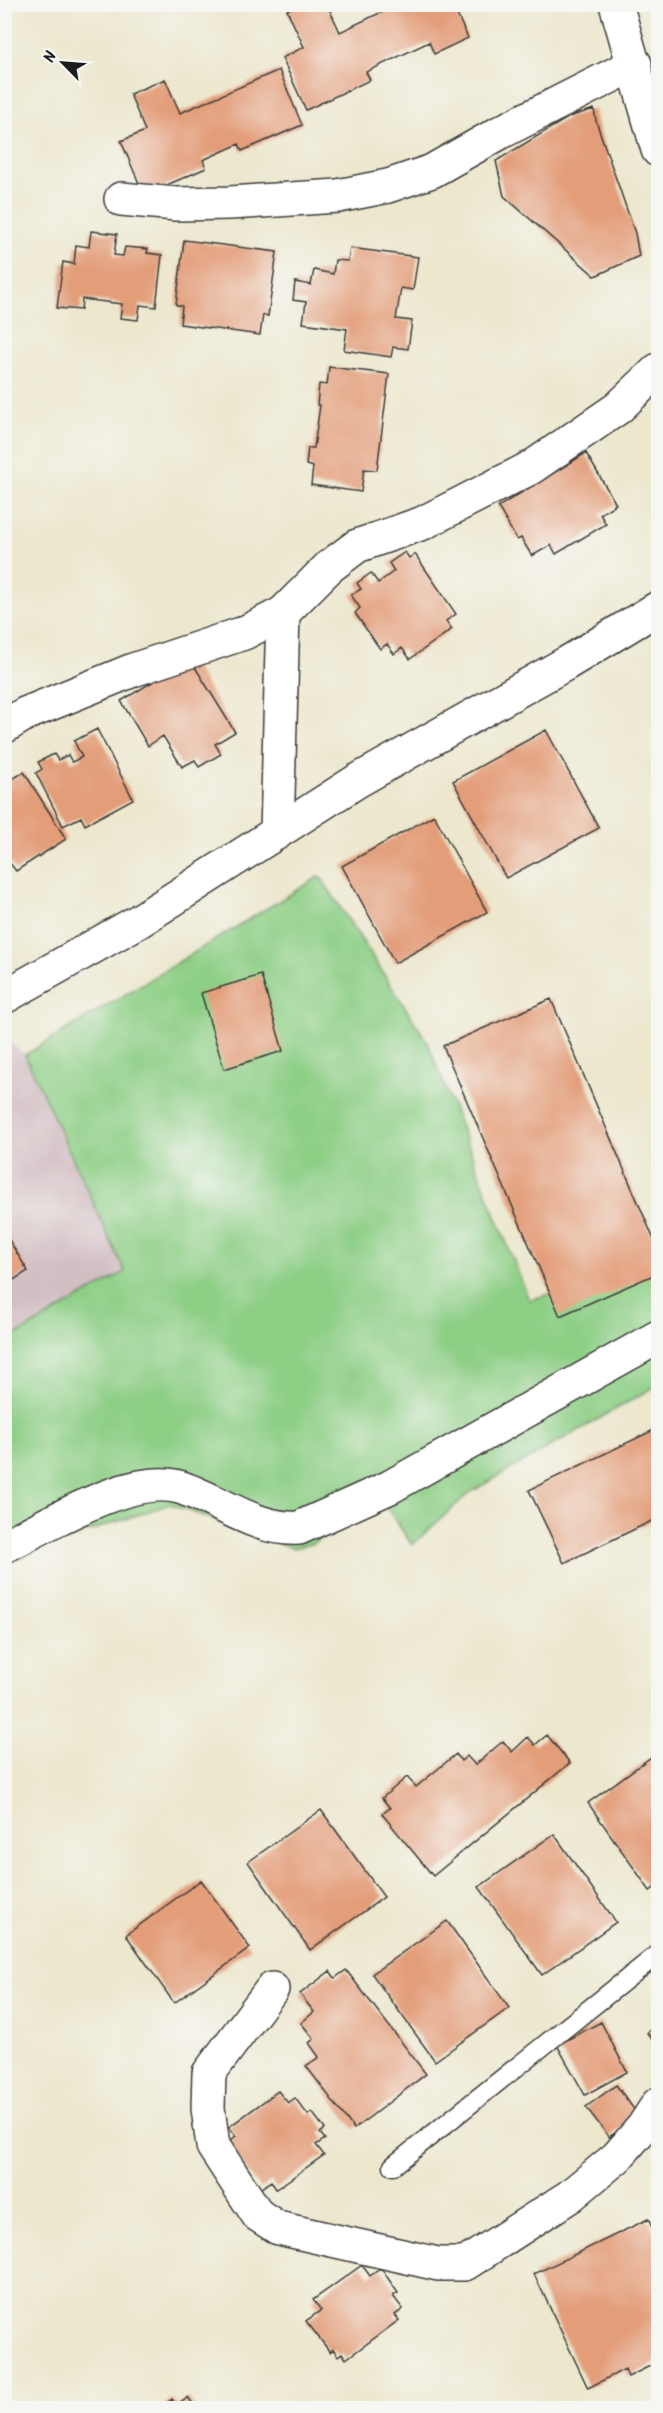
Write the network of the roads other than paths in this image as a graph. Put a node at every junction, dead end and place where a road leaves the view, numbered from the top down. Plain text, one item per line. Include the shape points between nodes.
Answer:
1 (616, 4) edge
2 (635, 64) junction
3 (658, 150) edge
4 (121, 199) dead end
5 (658, 370) edge
6 (658, 608) edge
7 (283, 613) junction
8 (4, 727) edge
9 (277, 832) junction
10 (4, 997) edge
11 (658, 1337) edge
12 (4, 1546) edge
13 (658, 1954) edge
14 (272, 1989) dead end
15 (658, 2104) edge
16 (393, 2166) dead end

1 - 2 street
2 - 3 street
2 - 4 street via 432,171 388,186 338,196 230,204
5 - 7 street via 618,408 532,467 423,523 357,546 329,567
6 - 9 street via 357,781
7 - 8 street via 244,633 133,670 25,714
7 - 9 street
9 - 10 street via 139,921
11 - 12 street via 390,1487 299,1528 262,1522 164,1484 111,1494
13 - 16 lane
14 - 15 street via 209,2073 208,2108 213,2146 258,2215 278,2228 438,2264 465,2264 570,2196 617,2157

